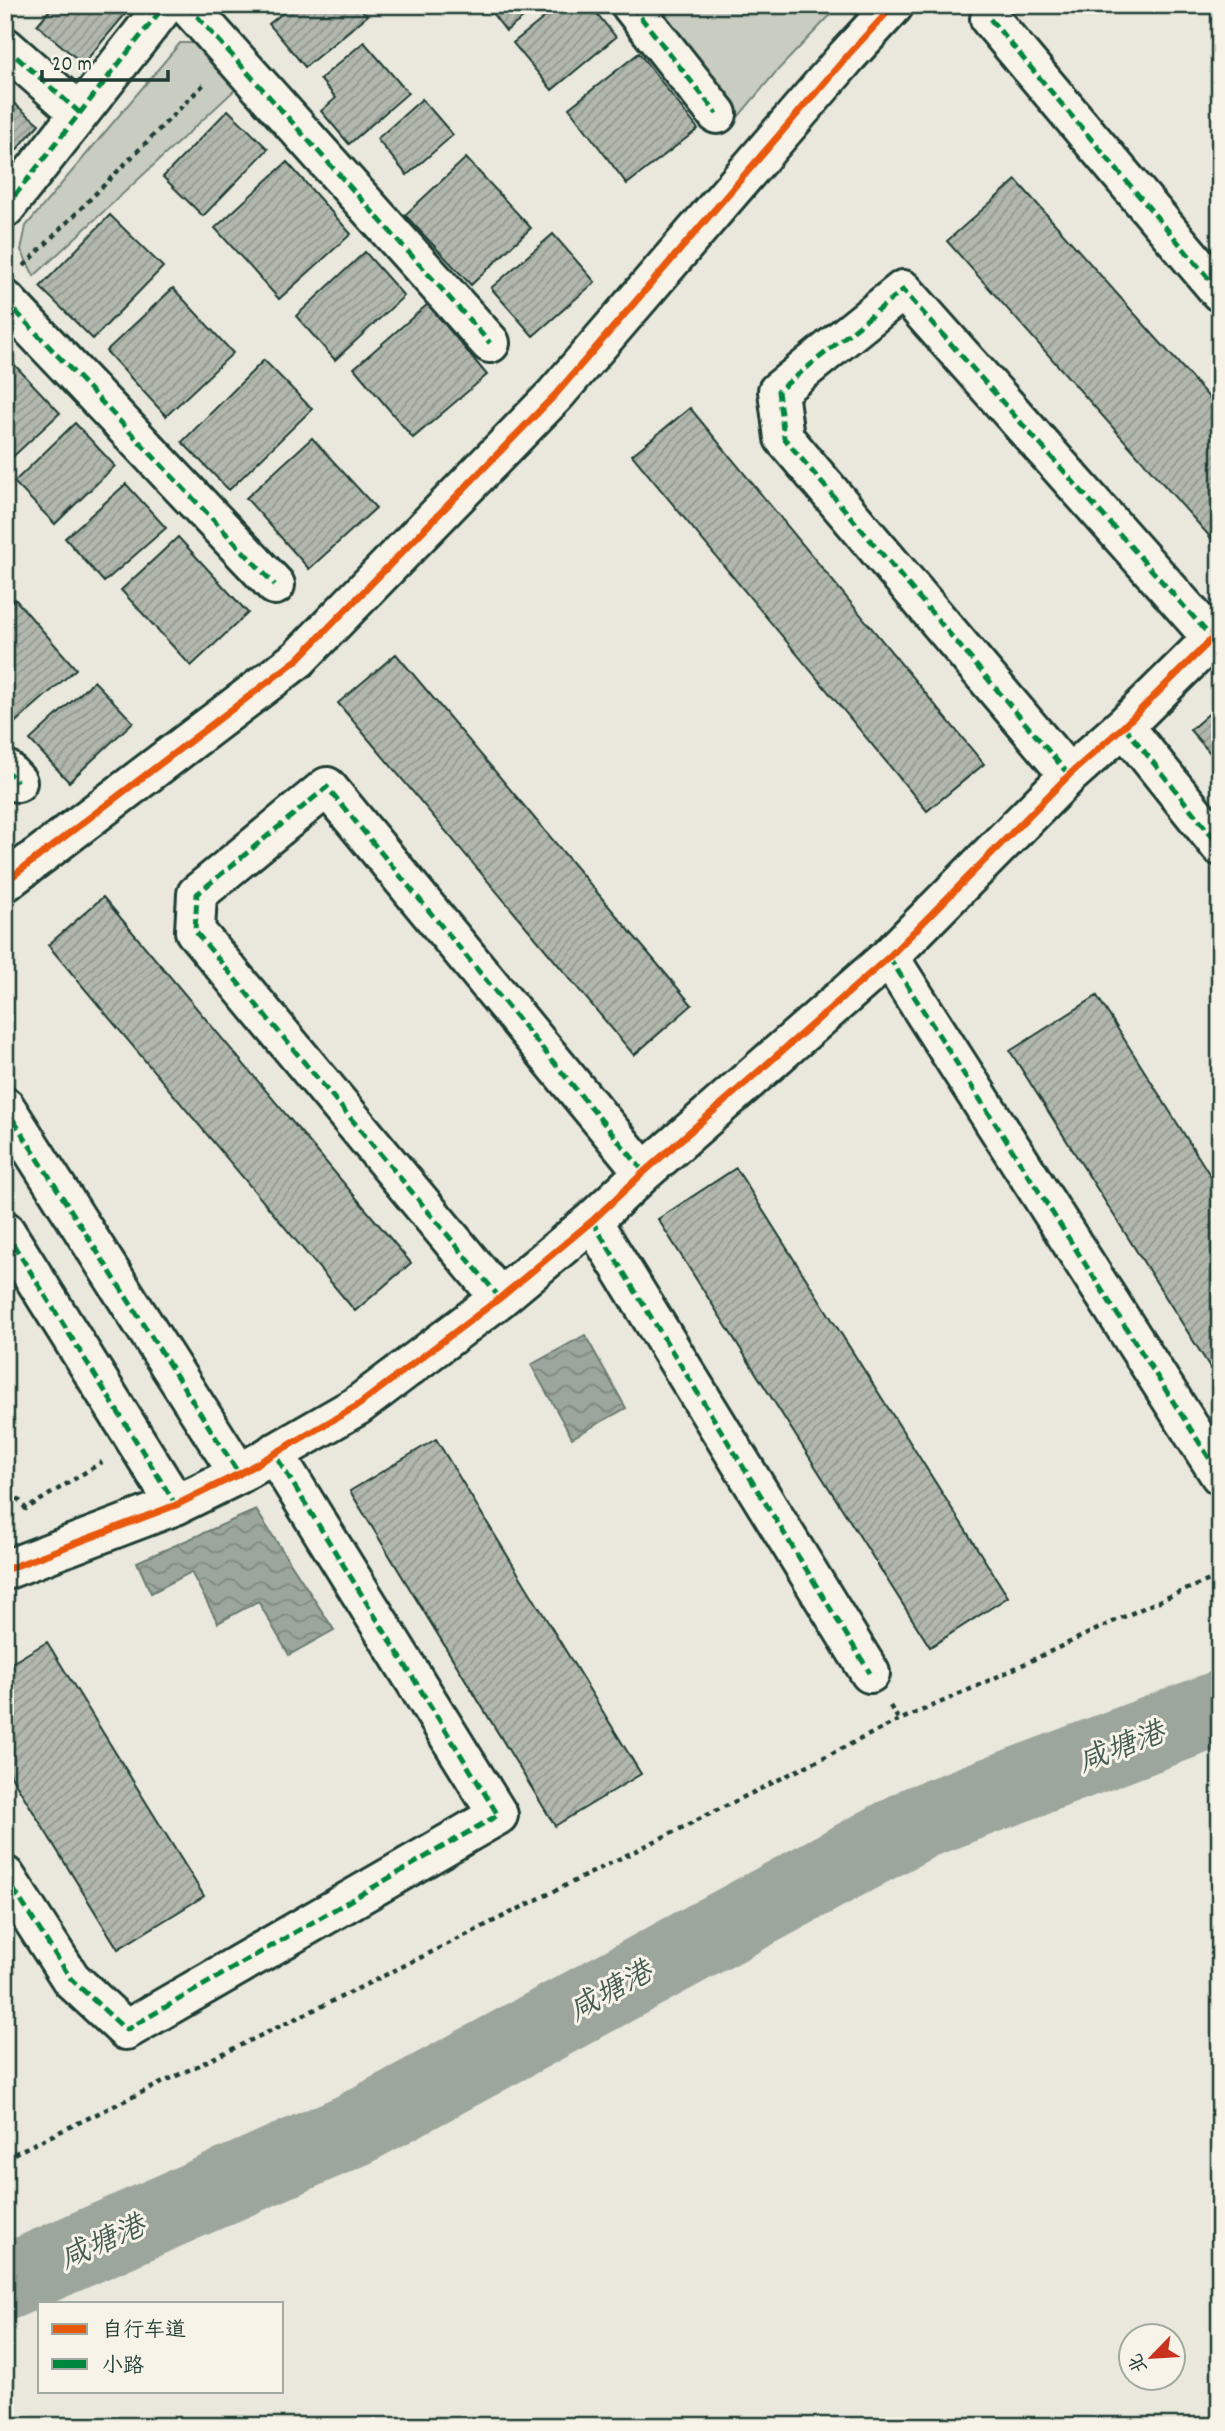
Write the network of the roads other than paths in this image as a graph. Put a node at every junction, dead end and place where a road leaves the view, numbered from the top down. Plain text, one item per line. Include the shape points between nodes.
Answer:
1 (164, 5) edge
2 (187, 5) edge
3 (631, 5) edge
4 (894, 5) edge
5 (990, 19) dead end
6 (5, 47) edge
7 (80, 113) junction
8 (717, 114) dead end
9 (5, 208) edge
10 (12, 285) edge
11 (1220, 292) edge
12 (490, 343) dead end
13 (275, 585) dead end
14 (1216, 634) edge
15 (1124, 726) junction
16 (1069, 775) junction
17 (1220, 846) edge
18 (5, 882) edge
19 (889, 957) junction
20 (5, 1107) edge
21 (644, 1172) junction
22 (593, 1221) junction
23 (5, 1231) edge
24 (500, 1298) junction
25 (274, 1453) junction
26 (239, 1474) junction
27 (1220, 1475) edge
28 (176, 1505) junction
29 (5, 1570) edge
30 (870, 1674) dead end
31 (5, 1876) edge

1 - 7 street
2 - 12 street
3 - 8 street
4 - 18 street via 555,395 298,659
5 - 11 street
6 - 7 street
7 - 9 street
10 - 13 street
14 - 15 street
14 - 16 street via 903,290 778,391 783,438
15 - 16 street
15 - 17 street
16 - 19 street
19 - 21 street
19 - 27 street
20 - 26 street
21 - 22 street
21 - 24 street via 327,787 197,894 195,931
22 - 24 street
22 - 30 street
23 - 28 street
24 - 25 street via 357,1406
25 - 26 street
25 - 31 street via 498,1815 125,2030 71,1979
26 - 28 street
28 - 29 street

